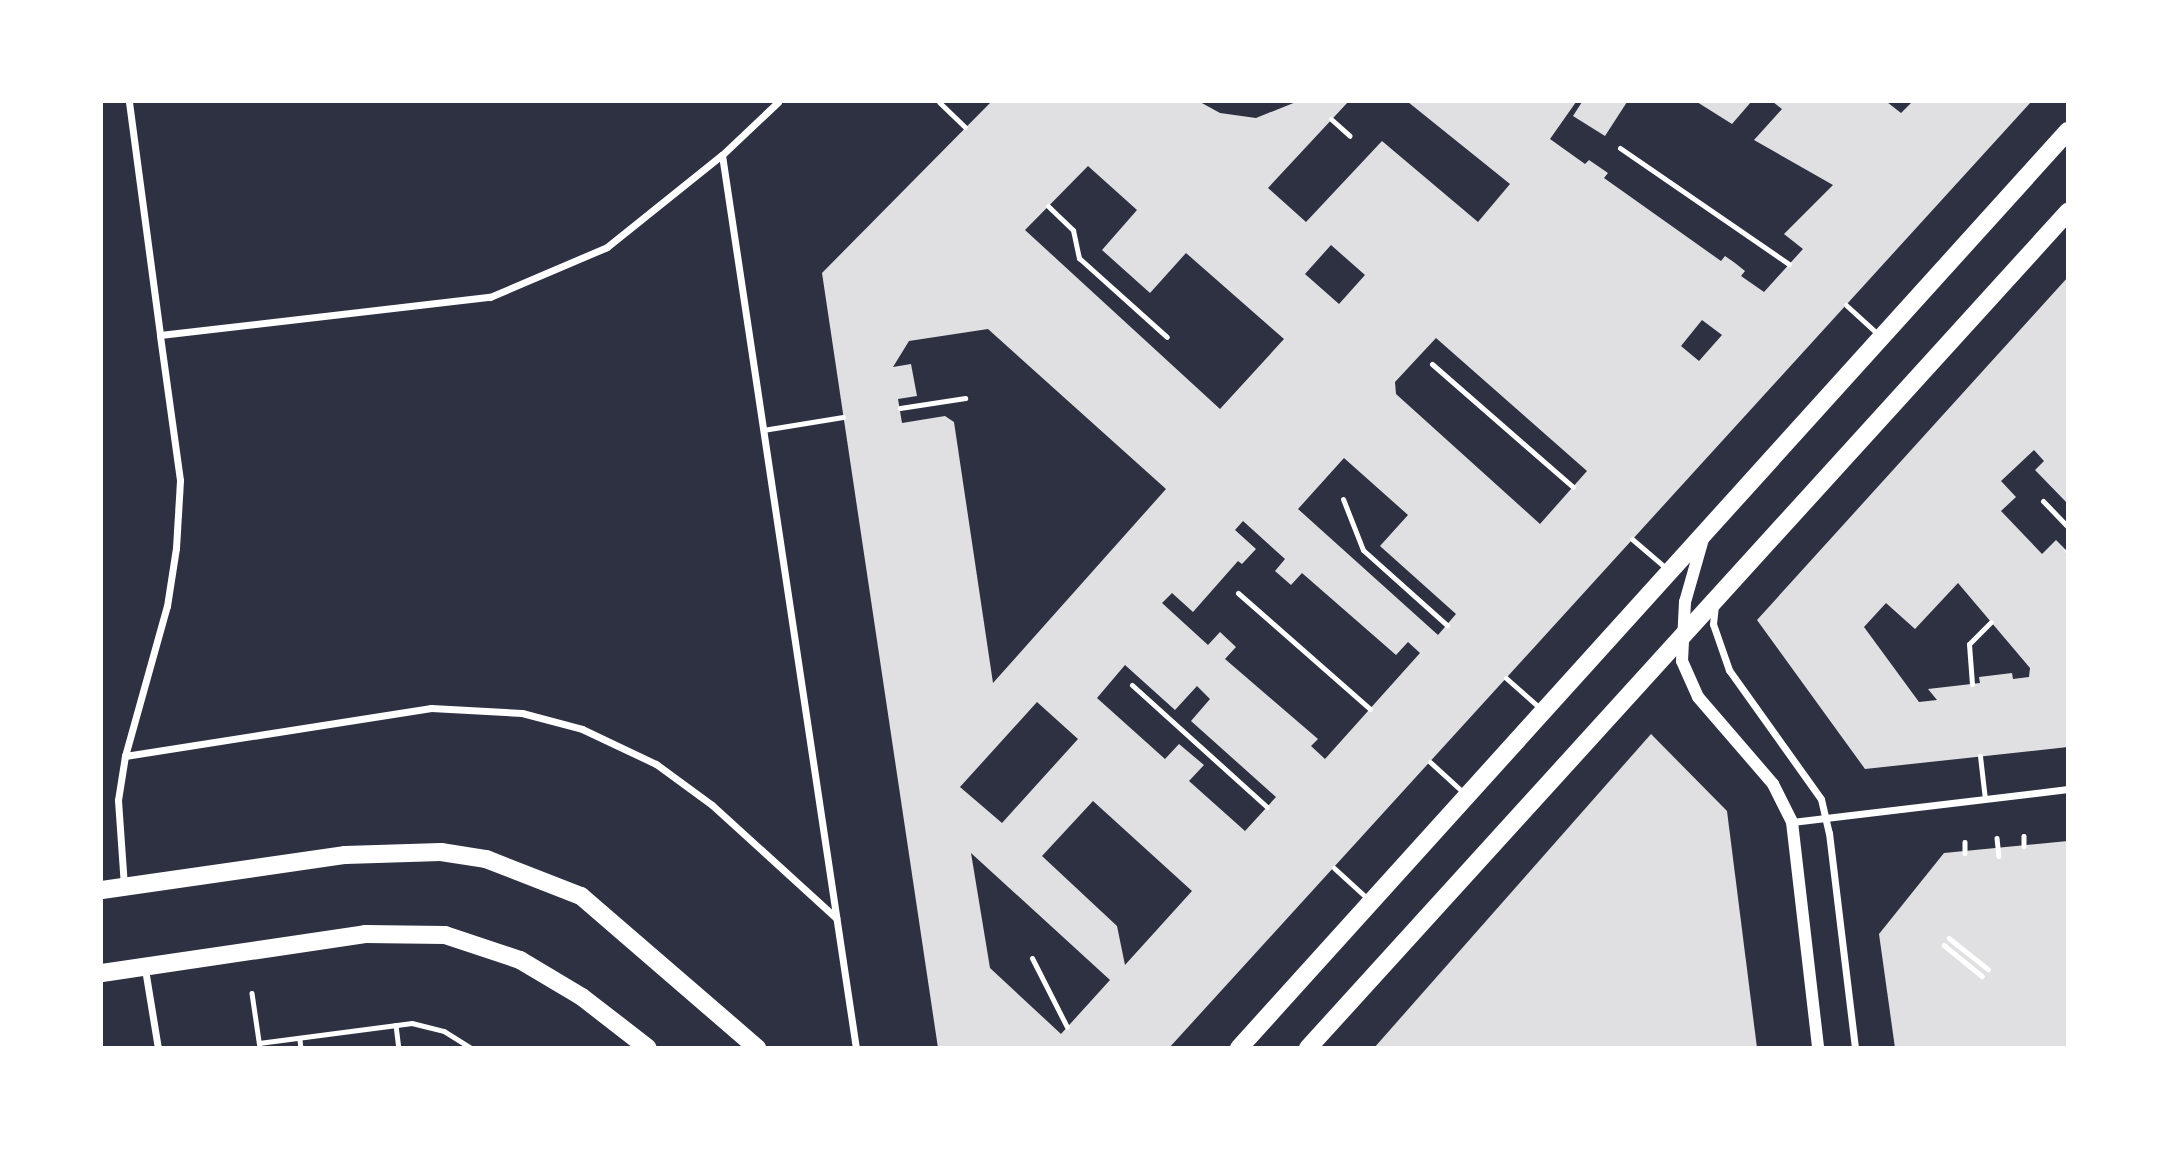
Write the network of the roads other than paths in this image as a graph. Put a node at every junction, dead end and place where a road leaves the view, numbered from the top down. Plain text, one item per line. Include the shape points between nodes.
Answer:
1 (129, 102) edge
2 (778, 102) edge
3 (939, 102) edge
4 (1331, 119) dead end
5 (965, 127) dead end
6 (2067, 131) edge
7 (1350, 136) dead end
8 (1620, 148) dead end
9 (722, 155) junction
10 (1048, 206) dead end
11 (2067, 212) edge
12 (1789, 264) dead end
13 (1846, 305) dead end
14 (160, 335) junction
15 (1167, 337) dead end
16 (1882, 337) junction
17 (1432, 364) dead end
18 (965, 398) dead end
19 (900, 408) dead end
20 (843, 417) dead end
21 (763, 430) junction
22 (1573, 487) dead end
23 (1343, 499) dead end
24 (2043, 501) dead end
25 (2067, 527) edge
26 (1705, 532) junction
27 (1632, 539) dead end
28 (1670, 571) junction
29 (1238, 593) dead end
30 (1716, 601) junction
31 (1991, 622) dead end
32 (1447, 625) dead end
33 (1680, 639) junction
34 (1506, 678) dead end
35 (1972, 684) dead end
36 (1132, 685) dead end
37 (1370, 709) dead end
38 (1543, 711) junction
39 (125, 756) junction
40 (1980, 757) dead end
41 (1430, 762) dead end
42 (2067, 789) edge
43 (1466, 796) junction
44 (1985, 799) junction
45 (1267, 807) dead end
46 (1825, 817) junction
47 (1792, 822) junction
48 (1334, 868) dead end
49 (124, 886) junction
50 (102, 890) edge
51 (1371, 901) junction
52 (836, 918) junction
53 (1032, 958) dead end
54 (145, 967) junction
55 (102, 973) edge
56 (1067, 1027) dead end
57 (158, 1048) edge
58 (648, 1048) edge
59 (757, 1048) edge
60 (856, 1048) edge
61 (1239, 1048) edge
62 (1308, 1048) edge
63 (1818, 1048) edge
64 (1854, 1048) edge

1 - 14 street
2 - 9 street
3 - 5 lane
4 - 7 lane
6 - 16 main road
8 - 12 lane
9 - 14 street via 607,247 490,297
9 - 21 street
10 - 15 lane via 1073,230 1079,258
11 - 30 main road
13 - 16 lane
14 - 39 street via 180,481 176,548 167,606
16 - 26 main road
17 - 22 lane
18 - 19 lane
20 - 21 lane
21 - 52 street
23 - 32 lane via 1363,550
24 - 25 lane
26 - 28 main road
26 - 33 street via 1685,602
27 - 28 lane
28 - 38 main road
29 - 37 lane
30 - 33 main road
30 - 46 street via 1713,624 1729,670 1812,783
31 - 35 lane via 1969,644
33 - 47 street via 1687,679 1698,697 1773,785
33 - 62 main road
34 - 38 lane
36 - 45 lane
38 - 43 main road
39 - 49 street via 118,800
39 - 52 street via 431,708 522,713 582,729 656,764 712,805
40 - 44 lane
41 - 43 lane
42 - 44 street
43 - 51 main road
44 - 46 street
46 - 47 street
46 - 64 street
47 - 63 street
48 - 51 lane
49 - 50 main road
49 - 59 main road via 345,855 441,852 486,859 581,896
51 - 61 main road
52 - 60 street
53 - 56 lane
54 - 55 main road
54 - 57 street
54 - 58 main road via 365,934 445,935 520,960 582,997

